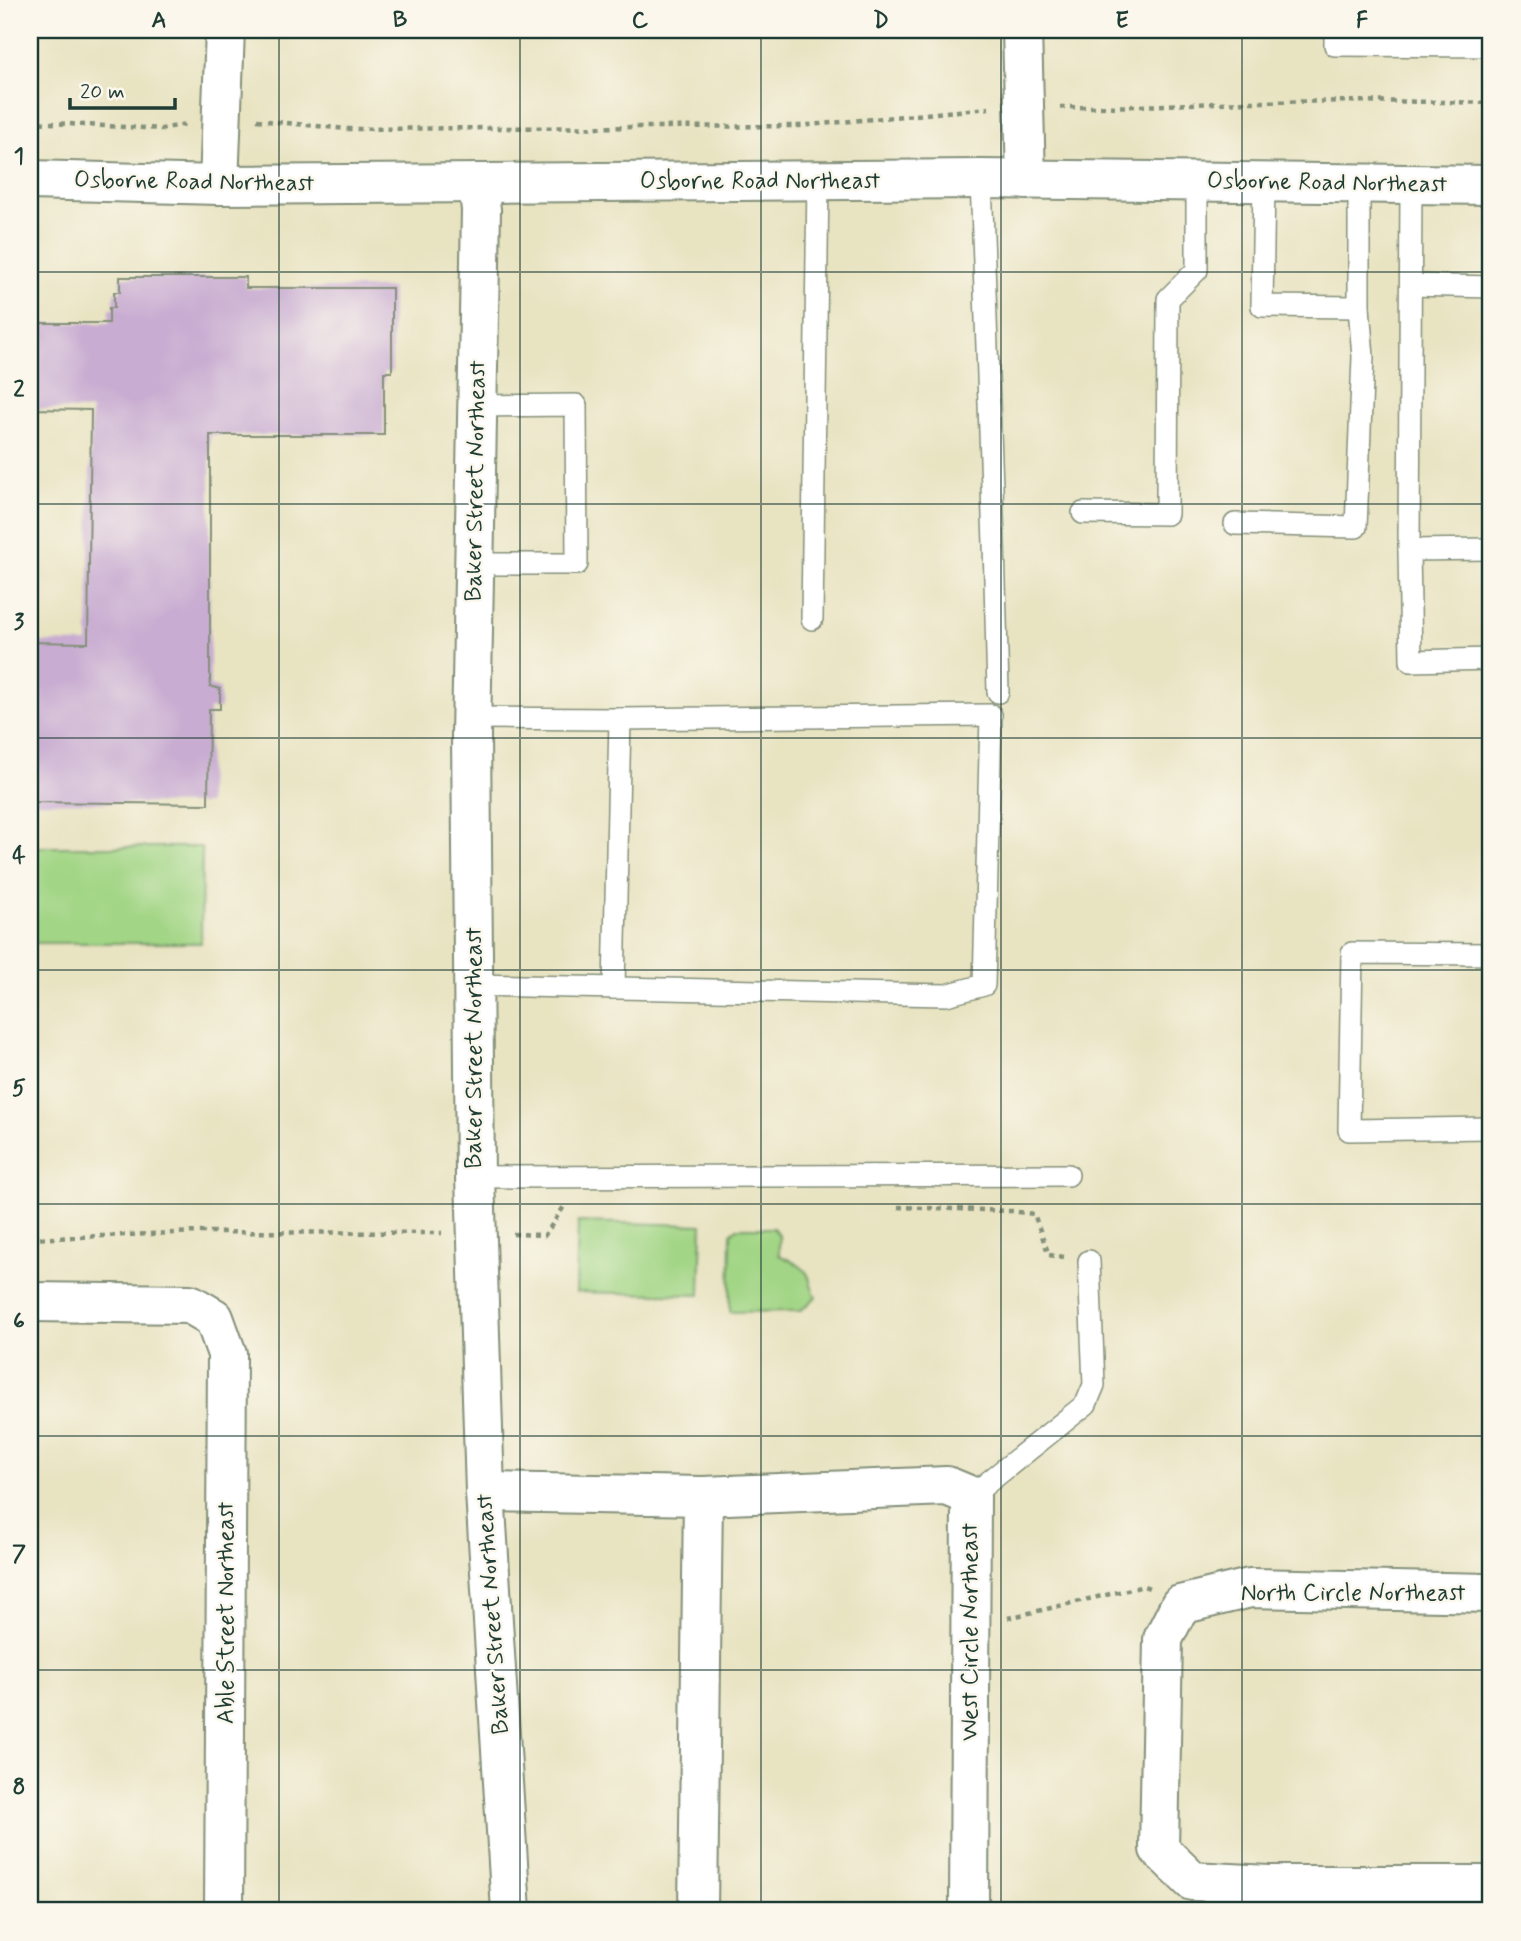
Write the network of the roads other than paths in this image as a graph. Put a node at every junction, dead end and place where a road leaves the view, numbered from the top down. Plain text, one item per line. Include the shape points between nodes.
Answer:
1 (225, 30) edge
2 (1023, 30) edge
3 (1335, 30) edge
4 (1491, 46) edge
5 (981, 179) junction
6 (30, 180) edge
7 (818, 180) junction
8 (1026, 180) junction
9 (1197, 181) junction
10 (1264, 182) junction
11 (478, 183) junction
12 (1359, 183) junction
13 (1411, 184) junction
14 (219, 185) junction
15 (1491, 185) edge
16 (1411, 285) junction
17 (1491, 287) edge
18 (1359, 307) junction
19 (478, 406) junction
20 (1083, 513) dead end
21 (1235, 524) dead end
22 (1491, 549) edge
23 (1409, 550) junction
24 (474, 564) junction
25 (812, 619) dead end
26 (1491, 659) edge
27 (998, 692) dead end
28 (471, 718) junction
29 (620, 719) junction
30 (1491, 954) edge
31 (473, 985) junction
32 (614, 988) junction
33 (1491, 1128) edge
34 (1068, 1175) dead end
35 (475, 1178) junction
36 (1089, 1261) road end
37 (30, 1302) edge
38 (485, 1492) junction
39 (703, 1496) junction
40 (971, 1496) junction
41 (1491, 1593) edge
42 (1491, 1885) edge
43 (1269, 1898) edge
44 (224, 1911) edge
45 (511, 1911) edge
46 (698, 1911) edge
47 (969, 1911) edge

1 - 14 street
2 - 8 street
3 - 4 lane via 1335,45
5 - 7 street, Osborne Road Northeast
5 - 8 street, Osborne Road Northeast
5 - 27 lane
6 - 14 street, Osborne Road Northeast
7 - 11 street, Osborne Road Northeast
7 - 25 lane
8 - 9 street, Osborne Road Northeast
9 - 10 street, Osborne Road Northeast
9 - 20 lane via 1196,270 1168,299 1167,514
10 - 12 street, Osborne Road Northeast
10 - 18 lane via 1262,306
11 - 14 street, Osborne Road Northeast
11 - 19 street, Baker Street Northeast
12 - 13 street, Osborne Road Northeast
12 - 18 lane
13 - 15 street, Osborne Road Northeast
13 - 16 lane
16 - 17 lane
16 - 23 lane
18 - 21 lane via 1363,357 1356,527
19 - 24 street, Baker Street Northeast
19 - 24 lane via 576,405 577,564
22 - 23 lane
23 - 26 lane via 1411,661
24 - 28 street, Baker Street Northeast
28 - 29 lane
28 - 31 street, Baker Street Northeast
29 - 32 lane
29 - 32 lane via 991,715 984,985 946,995
30 - 33 lane via 1352,953 1349,1130
31 - 32 lane
31 - 35 street, Baker Street Northeast
34 - 35 lane
35 - 38 street, Baker Street Northeast
36 - 40 lane via 1094,1385 1086,1404
37 - 44 street, Able Street Northeast via 190,1304 214,1318 227,1354
38 - 39 street, West Circle Northeast
38 - 45 street, Baker Street Northeast
39 - 40 street, West Circle Northeast via 947,1486
39 - 46 street
40 - 47 street, West Circle Northeast
41 - 43 street, North Circle Northeast via 1250,1588 1180,1605 1163,1639 1159,1849 1192,1881
42 - 43 street

